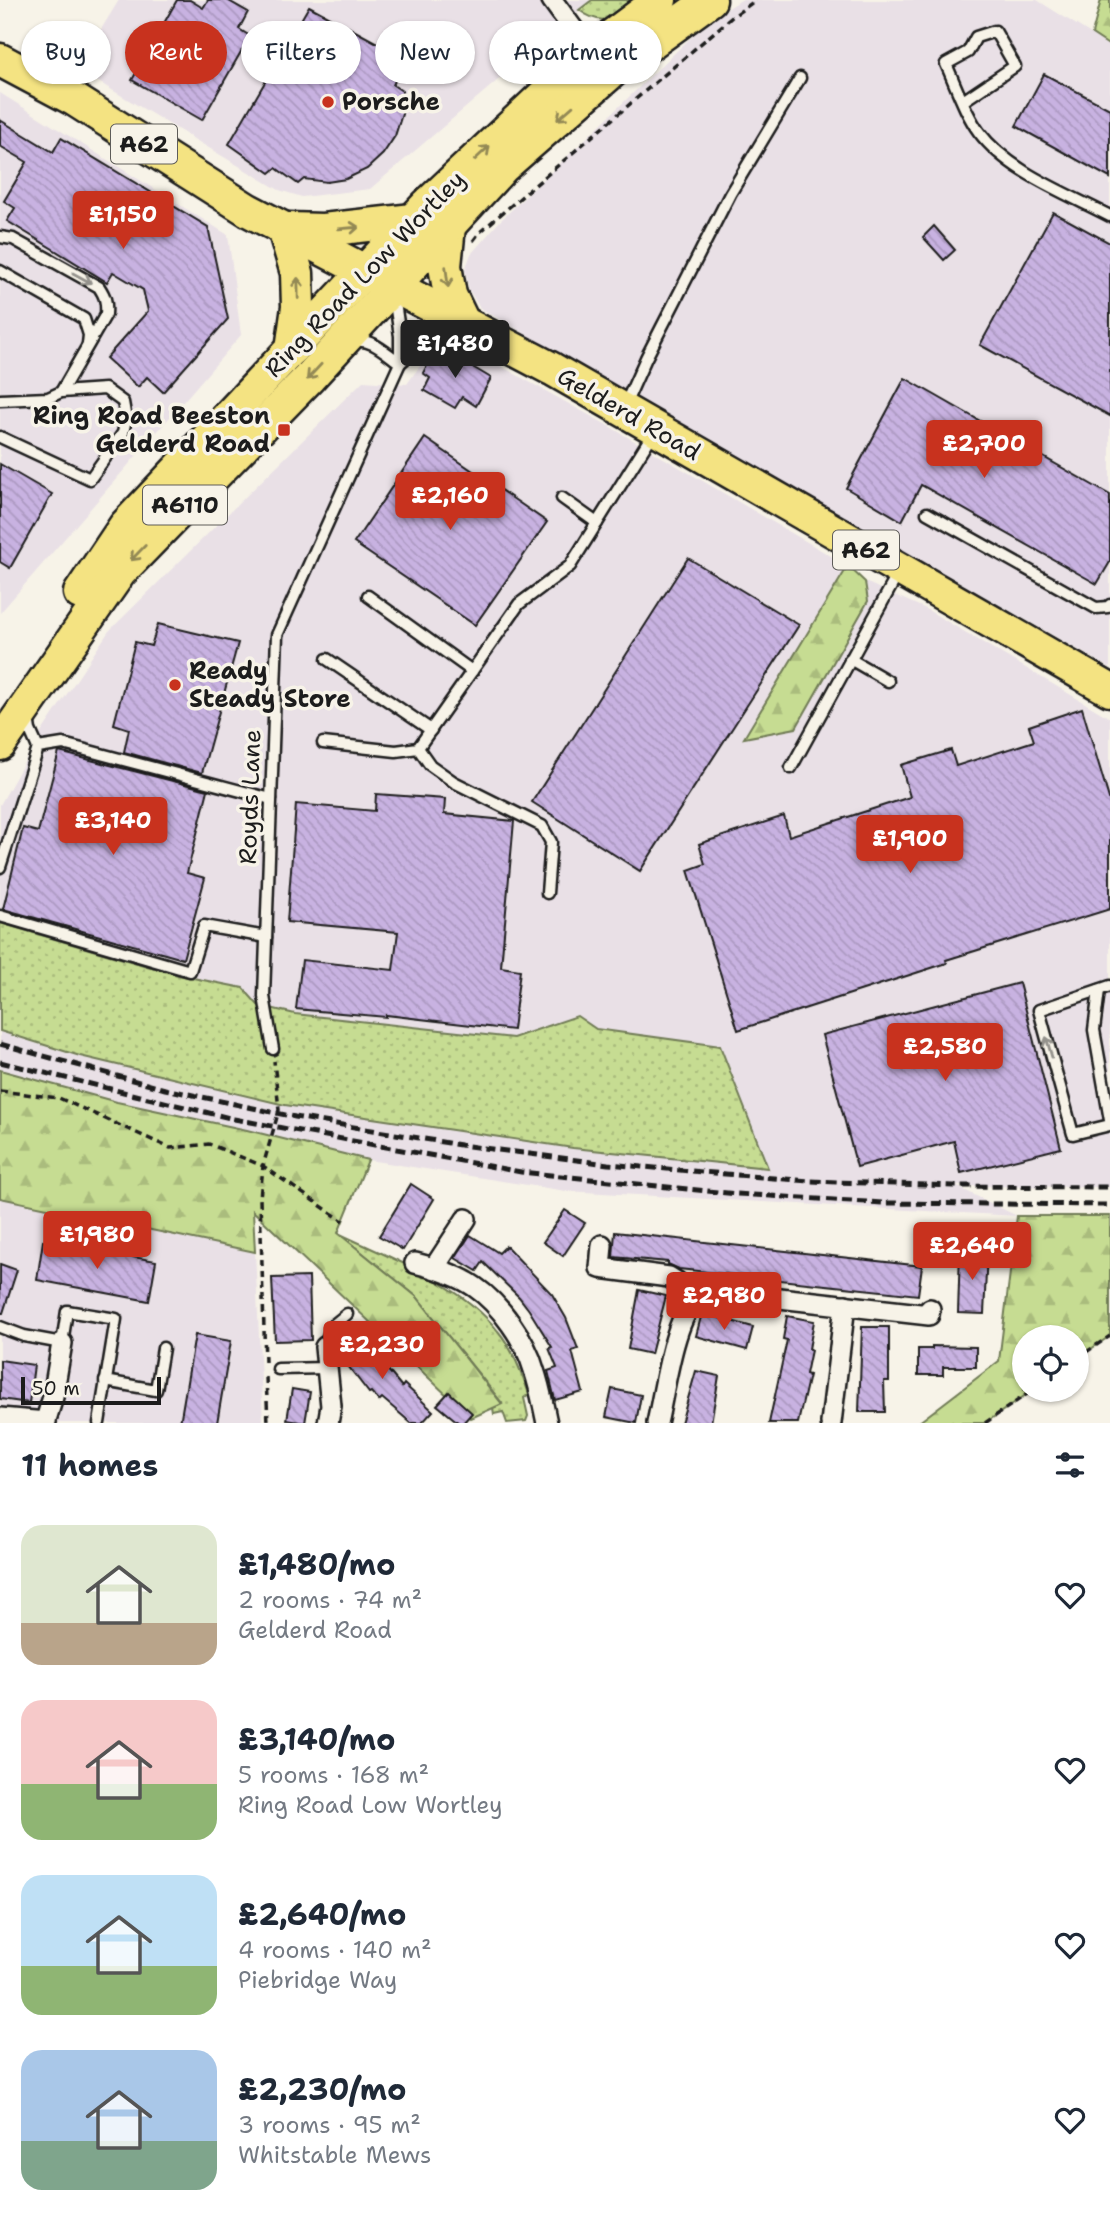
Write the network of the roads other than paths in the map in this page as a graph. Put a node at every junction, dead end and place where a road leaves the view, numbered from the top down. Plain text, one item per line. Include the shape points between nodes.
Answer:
1 (552, 0) edge
2 (660, 0) edge
3 (710, 0) edge
4 (567, 21) edge
5 (632, 21) edge
6 (0, 60) edge
7 (800, 78) dead end
8 (556, 84) edge
9 (963, 101) junction
10 (1110, 216) edge
11 (413, 220) junction
12 (284, 229) junction
13 (460, 234) junction
14 (0, 237) edge
15 (0, 271) edge
16 (365, 271) junction
17 (393, 286) junction
18 (464, 324) junction
19 (337, 346) junction
20 (87, 347) junction
21 (292, 349) junction
22 (400, 363) junction
23 (61, 392) junction
24 (0, 400) edge
25 (623, 410) junction
26 (656, 429) junction
27 (0, 437) edge
28 (562, 498) dead end
29 (927, 513) dead end
30 (597, 523) junction
31 (900, 569) junction
32 (368, 596) dead end
33 (1110, 605) edge
34 (327, 659) dead end
35 (850, 659) junction
36 (472, 671) junction
37 (888, 681) dead end
38 (1110, 690) edge
39 (13, 708) edge
40 (431, 730) junction
41 (323, 743) dead end
42 (0, 744) edge
43 (38, 748) junction
44 (418, 748) junction
45 (791, 768) dead end
46 (271, 799) junction
47 (0, 867) edge
48 (547, 893) dead end
49 (0, 916) edge
50 (266, 937) junction
51 (1110, 986) edge
52 (1098, 990) junction
53 (273, 1049) road end
54 (1110, 1122) edge
55 (466, 1219) dead end
56 (602, 1245) dead end
57 (694, 1301) junction
58 (845, 1305) junction
59 (930, 1309) dead end
60 (346, 1314) dead end
61 (0, 1327) edge
62 (62, 1343) junction
63 (325, 1347) joint
64 (163, 1348) dead end
65 (278, 1368) dead end
66 (327, 1368) junction
67 (106, 1381) junction
68 (0, 1418) edge
69 (46, 1423) edge
70 (51, 1423) edge
71 (99, 1423) edge
72 (328, 1423) edge
73 (547, 1423) edge
74 (657, 1423) edge
75 (831, 1423) edge

1 - 4 street
2 - 5 main road, Ring Road Low Wortley / A6110
3 -> 13 main road, Ring Road Low Wortley / A6110 via 616,68 503,167
6 - 12 main road, Gelderd Road / A62 via 75,100
7 - 25 lane via 730,194
11 -> 8 main road, Ring Road Low Wortley / A6110
9 - 9 lane via 946,64 968,52 976,37 995,31 1015,66
9 - 10 lane via 978,131 1007,162
12 -> 11 main road, A62 via 323,230
11 - 16 main road, Ring Road Low Wortley / A6110
12 - 16 main road, Gelderd Road / A62
21 -> 12 main road via 297,273
13 - 17 main road, Ring Road Low Wortley / A6110
13 -> 18 main road via 445,265 450,295
14 -> 20 lane via 13,239 99,287 105,295 106,314
15 - 20 lane via 83,319 89,335
16 - 17 main road, Gelderd Road / A62
16 - 21 main road, Ring Road Low Wortley / A6110
17 - 18 main road, Gelderd Road / A62
17 - 19 main road, Ring Road Low Wortley / A6110
17 - 22 lane, Royds Lane
18 - 22 lane, Royds Lane via 437,331
18 - 25 main road, Gelderd Road / A62
19 - 22 lane via 358,340 373,344
19 -> 39 main road, Ring Road Low Wortley / A6110 via 120,572
20 - 23 lane
21 - 39 main road, Ring Road Low Wortley / A6110 via 125,526
22 - 46 lane, Royds Lane via 277,635
23 - 24 lane via 48,398
23 - 27 lane via 105,389 123,402 123,433 90,479
25 - 26 main road, Gelderd Road / A62
26 - 30 lane
26 - 31 main road, Gelderd Road / A62
28 - 30 lane
29 - 33 lane via 1096,608
30 - 36 lane via 570,566 519,604
31 - 35 lane
31 - 38 main road, Gelderd Road / A62
32 - 36 lane
34 - 40 lane
35 - 37 lane
35 - 45 lane
36 - 40 lane
39 - 42 main road, Ring Road Low Wortley / A6110
39 - 43 lane
40 - 44 lane
41 - 44 lane via 396,751
43 - 46 lane via 63,744
43 - 47 lane
44 - 48 lane via 430,765 454,782 542,826 551,842
46 - 50 lane, Royds Lane
49 - 50 lane via 190,971 204,926
50 - 53 lane, Royds Lane via 264,996
51 - 52 lane
52 - 54 lane via 1094,1030
54 -> 52 lane via 1073,1134 1039,1010
55 - 73 street via 424,1265 476,1287 503,1314 534,1368
56 - 57 street via 600,1268 669,1277
57 - 58 street via 711,1293 735,1293
57 - 74 street via 683,1317
58 - 59 street via 929,1315
58 - 75 street
60 - 63 lane via 331,1327
61 - 62 lane
62 - 67 lane via 67,1311 116,1319
62 - 69 street
63 - 66 street
64 - 67 lane via 156,1390
65 - 66 lane
66 - 72 street
67 - 71 lane
68 - 69 street
69 - 70 lane

